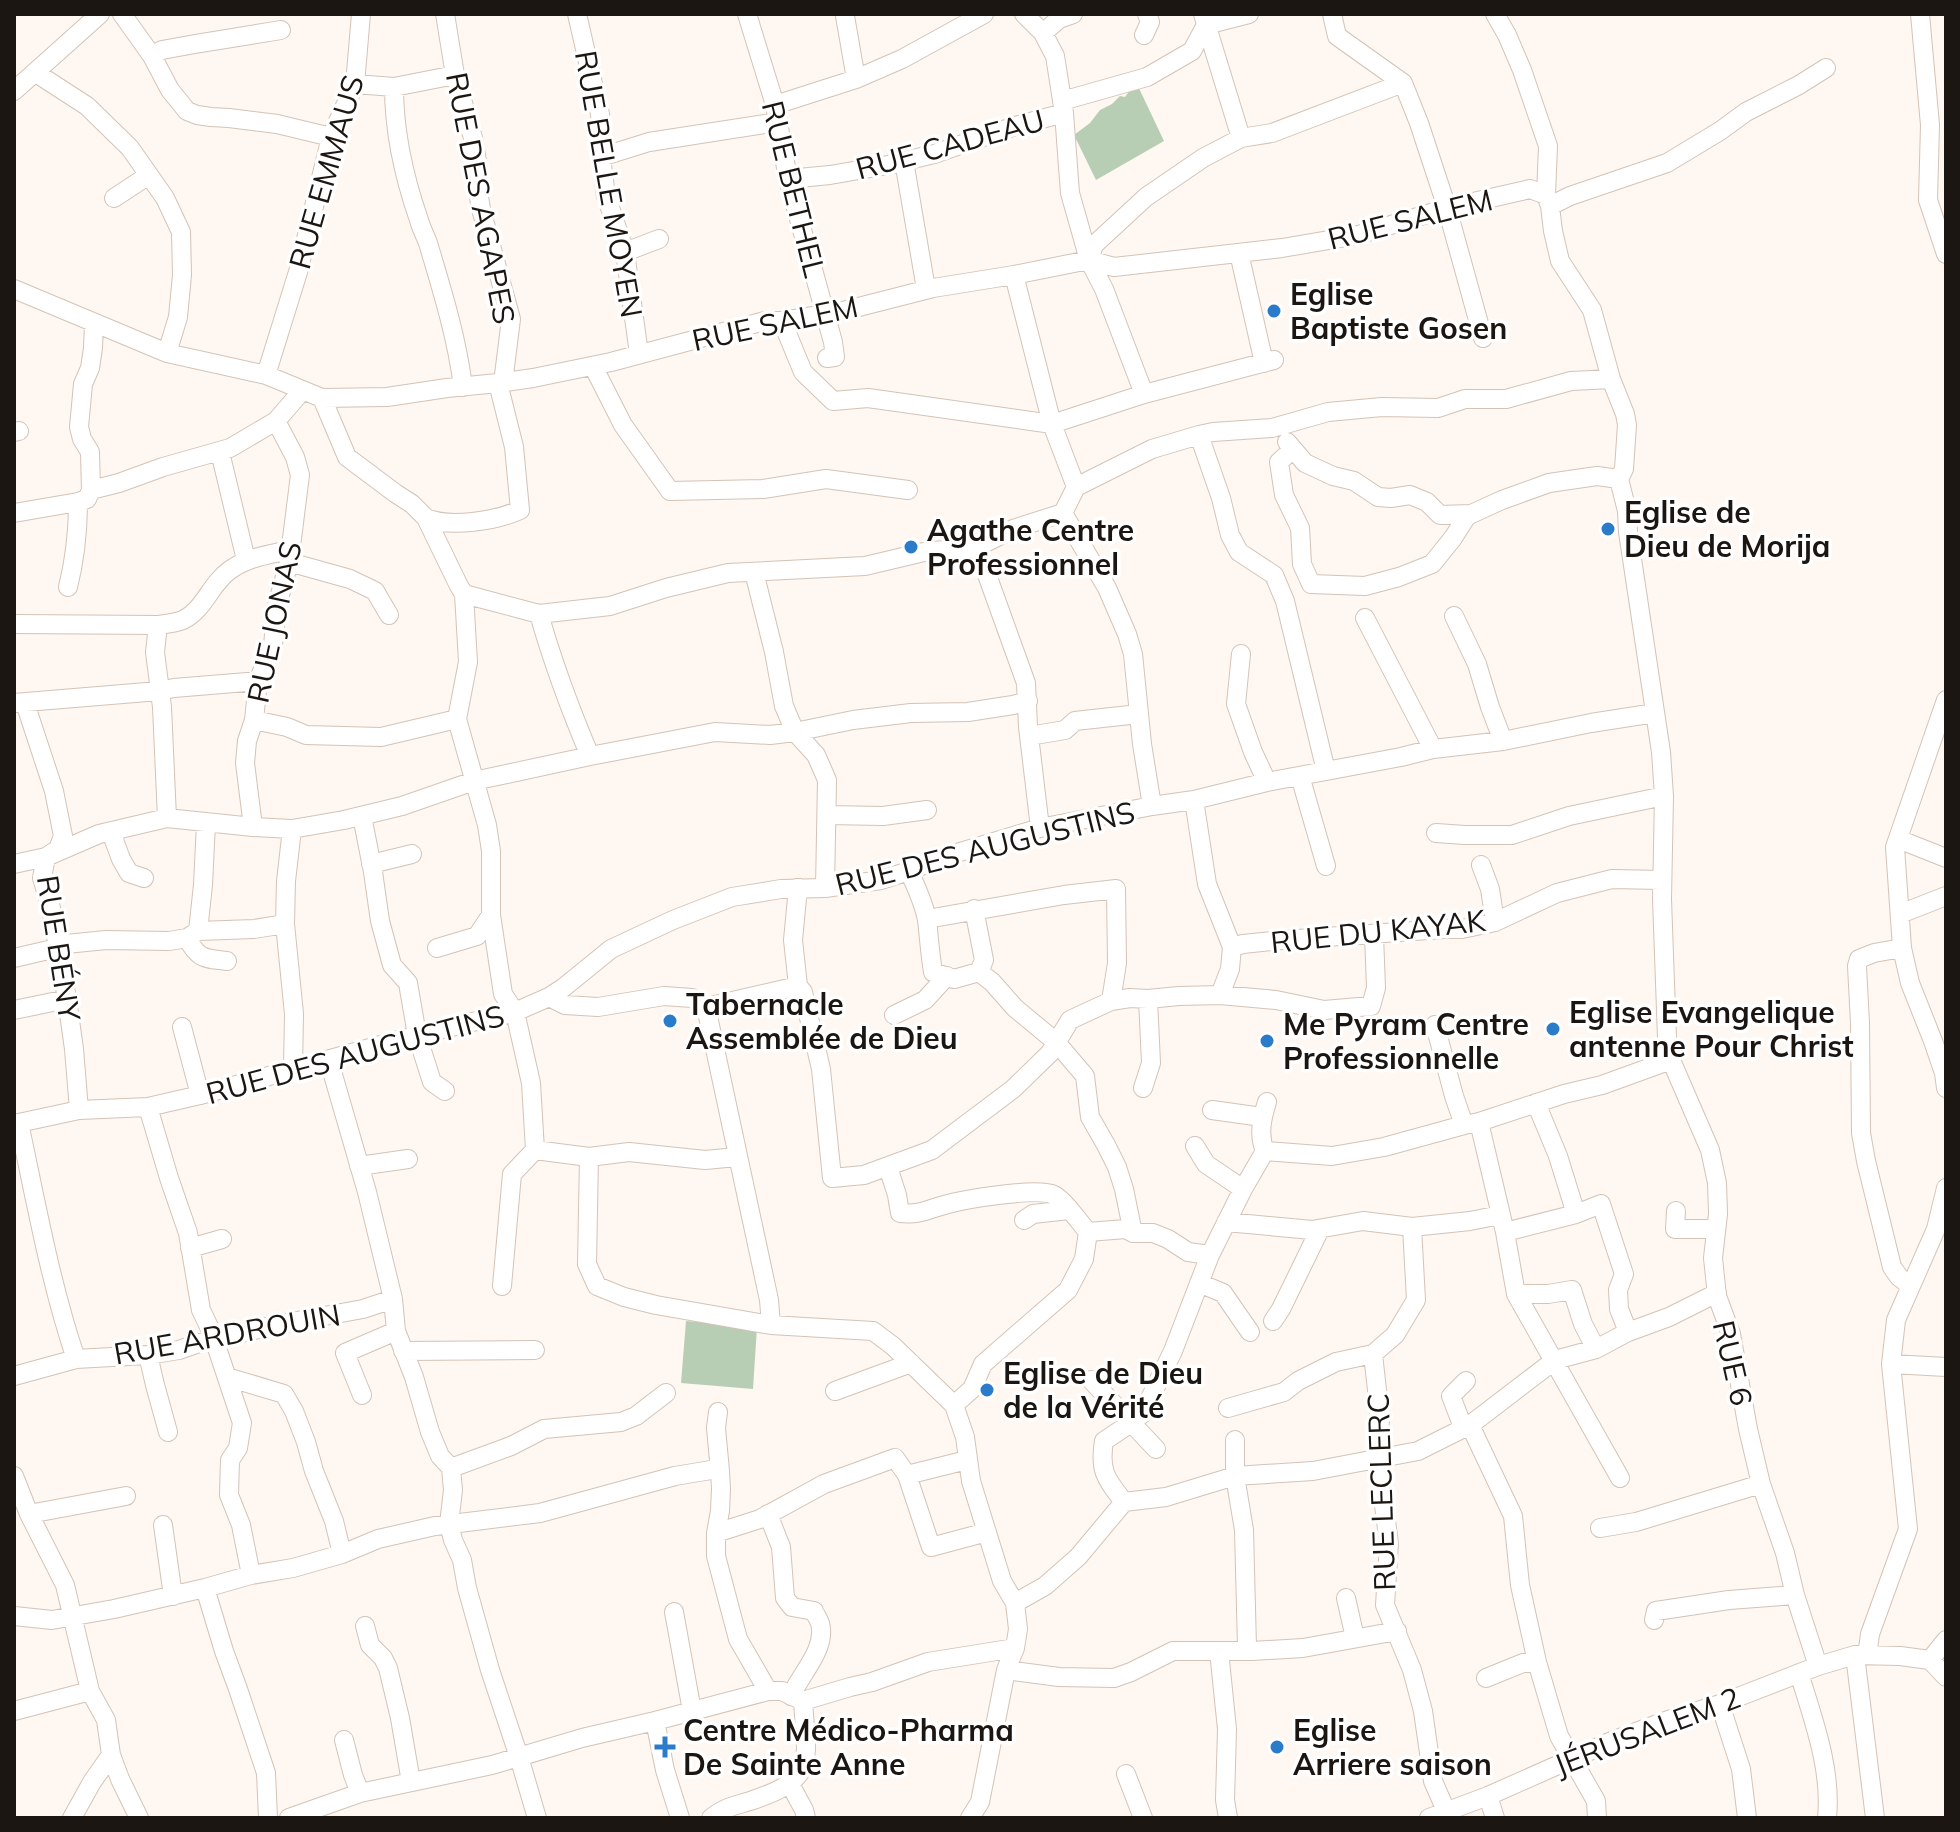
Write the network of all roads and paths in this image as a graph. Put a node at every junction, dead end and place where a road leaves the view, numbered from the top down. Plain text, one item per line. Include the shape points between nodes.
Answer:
1 (122, 14) edge
2 (361, 14) edge
3 (445, 14) edge
4 (577, 14) edge
5 (747, 14) edge
6 (984, 14) edge
7 (1024, 14) edge
8 (1073, 14) edge
9 (1147, 14) edge
10 (1249, 14) edge
11 (1332, 14) edge
12 (1495, 14) edge
13 (1920, 14) edge
14 (845, 16) dead end
15 (90, 17) edge
16 (1205, 20) edge
17 (281, 30) dead end
18 (1043, 33) junction
19 (1144, 35) dead end
20 (152, 56) junction
21 (1826, 68) dead end
22 (36, 73) junction
23 (455, 75) junction
24 (856, 79) junction
25 (1403, 83) junction
26 (355, 84) junction
27 (394, 87) junction
28 (14, 91) edge
29 (1063, 107) junction
30 (776, 113) junction
31 (331, 137) junction
32 (1241, 138) junction
33 (601, 157) junction
34 (904, 161) junction
35 (149, 175) junction
36 (788, 179) junction
37 (114, 198) dead end
38 (1548, 200) junction
39 (1447, 208) junction
40 (659, 239) dead end
41 (625, 252) junction
42 (1239, 253) junction
43 (1946, 254) edge
44 (1089, 260) junction
45 (1014, 275) junction
46 (14, 289) edge
47 (926, 289) junction
48 (826, 314) junction
49 (782, 321) junction
50 (94, 323) junction
51 (1483, 338) dead end
52 (167, 353) junction
53 (639, 354) junction
54 (827, 358) dead end
55 (593, 366) junction
56 (266, 375) junction
57 (1611, 379) junction
58 (501, 383) junction
59 (463, 387) junction
60 (302, 391) junction
61 (1144, 394) junction
62 (322, 398) junction
63 (276, 421) junction
64 (1052, 424) junction
65 (1276, 427) junction
66 (1199, 435) junction
67 (1293, 449) junction
68 (220, 452) junction
69 (1619, 479) junction
70 (1076, 487) junction
71 (908, 490) dead end
72 (85, 496) junction
73 (14, 513) edge
74 (1063, 513) junction
75 (1471, 514) junction
76 (426, 518) junction
77 (977, 547) junction
78 (289, 556) junction
79 (246, 560) junction
80 (754, 572) junction
81 (68, 587) dead end
82 (464, 594) junction
83 (539, 614) junction
84 (389, 615) dead end
85 (1454, 616) dead end
86 (1365, 618) dead end
87 (14, 624) edge
88 (158, 625) junction
89 (1241, 654) dead end
90 (258, 681) junction
91 (159, 691) junction
92 (1946, 700) edge
93 (1028, 701) junction
94 (20, 703) edge
95 (1655, 713) junction
96 (1139, 714) junction
97 (457, 719) junction
98 (254, 720) junction
99 (795, 732) junction
100 (1029, 736) junction
101 (1503, 741) junction
102 (1433, 749) junction
103 (590, 756) junction
104 (1326, 771) junction
105 (1300, 776) junction
106 (474, 781) junction
107 (1267, 782) junction
108 (1664, 796) junction
109 (1194, 800) junction
110 (1152, 806) junction
111 (927, 810) dead end
112 (827, 815) junction
113 (362, 816) junction
114 (167, 818) junction
115 (206, 823) junction
116 (253, 827) junction
117 (1040, 828) junction
118 (292, 829) junction
119 (111, 832) junction
120 (1436, 833) dead end
121 (1898, 839) junction
122 (412, 854) dead end
123 (46, 857) junction
124 (1946, 858) edge
125 (14, 864) edge
126 (371, 864) junction
127 (1481, 865) dead end
128 (1326, 866) dead end
129 (909, 871) junction
130 (144, 878) dead end
131 (1662, 880) junction
132 (798, 888) junction
133 (825, 888) junction
134 (1946, 896) edge
135 (974, 909) junction
136 (1900, 914) junction
137 (491, 915) junction
138 (927, 919) junction
139 (1495, 922) junction
140 (285, 924) junction
141 (192, 934) junction
142 (1374, 935) junction
143 (57, 946) junction
144 (1232, 947) junction
145 (437, 948) dead end
146 (1902, 948) junction
147 (14, 958) edge
148 (227, 961) dead end
149 (979, 972) junction
150 (947, 976) junction
151 (798, 986) junction
152 (1220, 995) junction
153 (549, 997) junction
154 (67, 999) junction
155 (1148, 999) junction
156 (1111, 1001) junction
157 (706, 1007) junction
158 (14, 1010) edge
159 (515, 1012) junction
160 (894, 1015) dead end
161 (1435, 1025) dead end
162 (182, 1027) dead end
163 (417, 1035) junction
164 (1056, 1042) junction
165 (1671, 1060) junction
166 (329, 1061) junction
167 (293, 1069) junction
168 (1143, 1088) dead end
169 (1946, 1088) edge
170 (445, 1091) dead end
171 (200, 1095) junction
172 (1536, 1103) junction
173 (148, 1107) junction
174 (79, 1110) junction
175 (1212, 1110) dead end
176 (17, 1123) edge
177 (1471, 1123) junction
178 (1195, 1146) dead end
179 (535, 1150) junction
180 (1265, 1151) junction
181 (589, 1157) junction
182 (737, 1157) junction
183 (408, 1159) dead end
184 (359, 1166) junction
185 (888, 1167) junction
186 (1946, 1188) edge
187 (1243, 1189) junction
188 (1069, 1210) junction
189 (1676, 1211) dead end
190 (1576, 1214) junction
191 (1024, 1220) dead end
192 (1226, 1222) junction
193 (1502, 1223) junction
194 (1412, 1227) junction
195 (1320, 1229) junction
196 (1716, 1229) junction
197 (1088, 1232) junction
198 (1133, 1233) junction
199 (222, 1239) dead end
200 (190, 1248) junction
201 (1210, 1255) junction
202 (1199, 1283) junction
203 (502, 1286) dead end
204 (1911, 1286) junction
205 (1717, 1293) junction
206 (1516, 1294) junction
207 (393, 1299) junction
208 (1273, 1321) dead end
209 (771, 1325) junction
210 (396, 1331) junction
211 (1250, 1332) dead end
212 (1628, 1332) junction
213 (214, 1340) junction
214 (1596, 1349) junction
215 (535, 1350) dead end
216 (403, 1351) junction
217 (1373, 1354) junction
218 (148, 1355) junction
219 (76, 1359) junction
220 (1555, 1360) junction
221 (911, 1363) junction
222 (1891, 1364) junction
223 (1946, 1367) edge
224 (14, 1376) edge
225 (227, 1377) junction
226 (1091, 1380) dead end
227 (1466, 1381) dead end
228 (835, 1391) dead end
229 (666, 1393) dead end
230 (362, 1395) dead end
231 (954, 1405) junction
232 (1228, 1408) dead end
233 (718, 1412) dead end
234 (1131, 1423) junction
235 (1470, 1425) junction
236 (168, 1432) dead end
237 (1235, 1440) dead end
238 (1156, 1449) dead end
239 (1378, 1459) junction
240 (967, 1460) junction
241 (451, 1468) junction
242 (720, 1471) junction
243 (907, 1475) junction
244 (14, 1476) edge
245 (1235, 1476) junction
246 (1620, 1478) dead end
247 (1761, 1484) junction
248 (126, 1496) dead end
249 (1124, 1502) junction
250 (29, 1514) junction
251 (768, 1514) junction
252 (449, 1524) junction
253 (163, 1525) dead end
254 (1600, 1528) dead end
255 (987, 1532) junction
256 (716, 1533) junction
257 (342, 1554) junction
258 (251, 1575) junction
259 (205, 1588) junction
260 (1795, 1595) junction
261 (173, 1596) junction
262 (1346, 1598) dead end
263 (1015, 1603) junction
264 (674, 1612) dead end
265 (14, 1616) edge
266 (71, 1617) junction
267 (1654, 1620) dead end
268 (365, 1626) dead end
269 (1397, 1631) junction
270 (1355, 1638) junction
271 (1946, 1640) edge
272 (1015, 1648) junction
273 (1219, 1651) junction
274 (1252, 1651) junction
275 (1862, 1655) junction
276 (1930, 1660) junction
277 (1537, 1662) junction
278 (1818, 1666) junction
279 (1006, 1670) junction
280 (1799, 1673) junction
281 (1946, 1677) edge
282 (1486, 1678) dead end
283 (90, 1691) junction
284 (768, 1691) junction
285 (797, 1699) junction
286 (1720, 1704) junction
287 (14, 1711) edge
288 (692, 1711) junction
289 (655, 1721) junction
290 (344, 1740) dead end
291 (111, 1755) junction
292 (519, 1757) junction
293 (1571, 1758) junction
294 (1126, 1774) dead end
295 (411, 1782) junction
296 (790, 1784) junction
297 (360, 1793) junction
298 (1488, 1796) junction
299 (748, 1810) edge
300 (1437, 1814) edge
301 (72, 1818) edge
302 (139, 1818) edge
303 (268, 1818) edge
304 (289, 1818) edge
305 (537, 1818) edge
306 (680, 1818) edge
307 (711, 1818) edge
308 (806, 1818) edge
309 (970, 1818) edge
310 (1143, 1818) edge
311 (1228, 1818) edge
312 (1495, 1818) edge
313 (1597, 1818) edge
314 (1747, 1818) edge
315 (1827, 1818) edge
316 (1875, 1818) edge

1 - 20 street
2 - 26 street, RUE EMMAUS
3 - 23 street, RUE DES AGAPES
4 - 33 street, RUE BELLE MOYEN via 600,114
5 - 30 street, RUE BETHEL
6 - 24 street
7 - 18 street
8 - 18 street
9 - 19 street via 1150,22
10 - 16 street
11 - 25 street via 1337,36
12 - 38 street via 1522,70 1548,146
13 - 43 street via 1930,125 1928,200
14 - 24 street
15 - 22 street
16 - 29 street, RUE CADEAU via 1192,51 1147,77
16 - 32 street
17 - 20 street
18 - 29 street via 1055,56
20 - 31 street via 187,111
21 - 38 street via 1667,163
22 - 28 street
22 - 35 street via 87,106
23 - 27 street
23 - 58 street, RUE DES AGAPES via 473,138 481,209 511,319
24 - 30 street
25 - 32 street via 1272,133
25 - 39 street
26 - 27 street
26 - 31 street, RUE EMMAUS
27 - 59 street via 400,153 450,322
29 - 34 street, RUE CADEAU
29 - 44 street via 1070,193
30 - 33 street
30 - 36 street, RUE BETHEL
31 - 56 street, RUE EMMAUS
32 - 44 street via 1146,197 1094,245
33 - 41 street, RUE BELLE MOYEN via 606,196
34 - 36 street, RUE CADEAU
34 - 47 street
35 - 37 street
35 - 52 street via 181,232 178,317
36 - 48 street, RUE BETHEL
38 - 39 street, RUE SALEM via 1530,189
38 - 57 street via 1560,261 1592,310
39 - 42 street, RUE SALEM via 1358,235
39 - 51 street
40 - 41 street
41 - 53 street, RUE BELLE MOYEN
42 - 44 street, RUE SALEM via 1114,267
42 - 61 street via 1269,362
44 - 45 street, RUE SALEM
44 - 61 street
45 - 47 street, RUE SALEM
45 - 64 street
46 - 50 street, RUE SALEM
47 - 48 street, RUE SALEM
48 - 49 street, RUE SALEM
48 - 54 street, RUE BETHEL via 835,357
49 - 53 street, RUE SALEM
49 - 64 street via 803,372 833,401 868,398
50 - 52 street, RUE SALEM
50 - 72 street via 79,427 90,452
52 - 56 street, RUE SALEM
53 - 55 street, RUE SALEM
55 - 58 street, RUE SALEM
55 - 71 street via 623,425 670,491 763,489 826,479
56 - 60 street, RUE SALEM
57 - 65 street via 1571,381 1506,399 1465,399 1438,408 1328,412
57 - 69 street via 1627,425
58 - 59 street, RUE SALEM
58 - 76 street via 520,510 459,523
59 - 62 street, RUE SALEM via 387,397
60 - 62 street, RUE SALEM
60 - 63 street
61 - 64 street
62 - 76 street via 347,457
63 - 68 street
63 - 78 street, RUE JONAS via 300,475
64 - 70 street
65 - 66 street
65 - 67 street
66 - 70 street via 1152,449
66 - 104 street via 1230,535 1239,552 1274,575 1285,601
67 - 75 street via 1305,463 1354,481 1378,497 1410,495 1440,515
67 - 75 street via 1279,462 1311,584 1365,586 1432,564
68 - 72 street
68 - 79 street
69 - 75 street via 1597,476 1549,483
69 - 95 street, RUE 6
70 - 74 street
72 - 73 street
72 - 81 street
74 - 77 street
74 - 96 street via 1127,634
76 - 82 street
77 - 80 street via 865,566
77 - 93 street
78 - 79 street
78 - 84 street via 375,591
78 - 90 street, RUE JONAS via 273,645
79 - 88 street via 216,582 198,610 181,621
80 - 83 street via 728,573 610,606
80 - 99 street via 784,706
82 - 83 street
82 - 97 street via 468,662
83 - 103 street
85 - 101 street
86 - 102 street
87 - 88 street
88 - 91 street
89 - 107 street via 1236,704
90 - 91 street
90 - 98 street, RUE JONAS
91 - 94 street
91 - 114 street
92 - 121 street
93 - 99 street via 968,712 853,720
93 - 100 street
94 - 123 street, RUE BÉNY via 54,791 63,836 58,849
95 - 101 street, RUE DES AUGUSTINS
95 - 108 street, RUE 6
96 - 100 street via 1075,721 1065,730
96 - 110 street
97 - 98 street via 381,737 306,735
97 - 106 street
98 - 116 street, RUE JONAS via 245,763
99 - 103 street via 715,732
99 - 112 street via 816,755 827,780
100 - 117 street
101 - 102 street, RUE DES AUGUSTINS
102 - 104 street, RUE DES AUGUSTINS
103 - 106 street
104 - 105 street, RUE DES AUGUSTINS
105 - 107 street, RUE DES AUGUSTINS
105 - 128 street
106 - 113 street
106 - 137 street via 491,851
107 - 109 street, RUE DES AUGUSTINS
108 - 120 street via 1569,816 1512,835
108 - 131 street, RUE 6
109 - 110 street, RUE DES AUGUSTINS
109 - 144 street via 1207,884
110 - 117 street, RUE DES AUGUSTINS
111 - 112 street
112 - 133 street
113 - 118 street
113 - 126 street
114 - 115 street
114 - 119 street
115 - 116 street
115 - 141 street via 203,885
116 - 118 street
117 - 129 street, RUE DES AUGUSTINS
118 - 140 street
119 - 123 street
119 - 130 street via 129,873
121 - 124 street
121 - 136 street
122 - 126 street
123 - 125 street
123 - 143 street, RUE BÉNY via 42,878
126 - 163 street via 380,921 392,965 408,983
127 - 139 street
129 - 133 street, RUE DES AUGUSTINS
129 - 138 street
131 - 139 street, RUE DU KAYAK via 1612,879 1557,893
131 - 165 street, RUE 6
132 - 133 street, RUE DES AUGUSTINS
132 - 151 street via 793,940
132 - 153 street, RUE DES AUGUSTINS via 732,897 673,920 611,949
134 - 136 street
135 - 138 street
135 - 149 street via 984,960
135 - 156 street via 1116,889 1117,963
136 - 146 street
137 - 145 street via 477,936
137 - 159 street via 503,994
138 - 150 street via 933,972
139 - 142 street, RUE DU KAYAK
140 - 141 street
140 - 167 street via 294,1014
141 - 143 street via 169,941
141 - 148 street via 194,951 202,958
142 - 144 street, RUE DU KAYAK
142 - 152 street via 1376,988 1371,1006 1324,1010
143 - 147 street
143 - 154 street, RUE BÉNY
144 - 152 street
146 - 169 street
146 - 204 street via 1865,955 1857,966 1861,1133 1892,1267
149 - 150 street
149 - 164 street
150 - 160 street via 925,1000
151 - 157 street
151 - 185 street via 821,1069 832,1178
152 - 155 street
153 - 157 street via 565,1005 598,1007 664,996 692,998
153 - 159 street, RUE DES AUGUSTINS
154 - 158 street
154 - 174 street, RUE BÉNY
155 - 156 street
155 - 168 street via 1151,1063
156 - 164 street via 1070,1020
157 - 182 street
159 - 163 street, RUE DES AUGUSTINS
159 - 179 street via 531,1083
161 - 177 street via 1454,1096
162 - 171 street
163 - 166 street, RUE DES AUGUSTINS
163 - 170 street via 432,1082
164 - 185 street via 1013,1089 932,1150
164 - 198 street via 1085,1076 1090,1117 1117,1167
165 - 172 street
165 - 196 street, RUE 6 via 1710,1150 1717,1183
166 - 167 street, RUE DES AUGUSTINS
166 - 184 street
167 - 171 street, RUE DES AUGUSTINS
171 - 173 street, RUE DES AUGUSTINS
172 - 177 street
172 - 190 street
173 - 174 street, RUE DES AUGUSTINS
173 - 200 street
174 - 176 street, RUE DES AUGUSTINS
175 - 180 street via 1264,1109
176 - 219 street via 48,1266
177 - 180 street via 1332,1156
177 - 193 street
178 - 187 street via 1206,1164
179 - 181 street
179 - 203 street via 512,1174
180 - 187 street
181 - 182 street via 629,1152 705,1160
181 - 209 street via 587,1264 597,1286 656,1305
182 - 209 street
183 - 184 street
184 - 207 street
185 - 188 street via 900,1213 917,1215 948,1204 1034,1192 1053,1194
186 - 204 street via 1936,1229
187 - 192 street
188 - 191 street
188 - 197 street
189 - 196 street via 1675,1229
190 - 193 street
190 - 212 street via 1601,1204 1624,1274 1619,1309
192 - 195 street
192 - 201 street
193 - 194 street
193 - 206 street
194 - 195 street via 1363,1221
194 - 217 street, RUE LECLERC via 1416,1300 1395,1335
195 - 208 street
196 - 205 street, RUE 6
197 - 198 street
197 - 231 street via 1084,1259 1068,1290 983,1364 972,1389
198 - 201 street via 1153,1233 1188,1252
199 - 200 street
200 - 213 street via 201,1310
201 - 202 street
202 - 211 street via 1223,1293
202 - 234 street via 1143,1413
204 - 222 street via 1896,1320
205 - 212 street
205 - 247 street, RUE 6 via 1731,1334
206 - 214 street via 1572,1290
206 - 220 street
207 - 210 street
207 - 213 street, RUE ARDROUIN
209 - 221 street via 873,1331
210 - 216 street
210 - 230 street via 345,1353
212 - 214 street
213 - 218 street, RUE ARDROUIN
213 - 225 street
214 - 220 street
215 - 216 street
216 - 241 street via 430,1432
217 - 232 street via 1336,1362 1284,1392
217 - 239 street, RUE LECLERC
218 - 219 street, RUE ARDROUIN
218 - 236 street
219 - 224 street, RUE ARDROUIN
220 - 235 street
220 - 246 street
221 - 228 street
221 - 231 street
222 - 223 street
222 - 275 street via 1908,1529
225 - 257 street via 284,1394 306,1442
225 - 258 street via 242,1423 230,1460 229,1495
226 - 234 street
227 - 235 street via 1451,1396 1461,1422
229 - 241 street via 621,1422 544,1429
231 - 240 street
233 - 242 street
234 - 238 street
234 - 249 street via 1104,1441 1101,1460 1107,1481
235 - 239 street via 1418,1451
235 - 277 street via 1513,1516 1520,1585
237 - 245 street
239 - 245 street via 1313,1471
239 - 269 street, RUE LECLERC via 1389,1544 1385,1605
240 - 243 street
240 - 255 street
241 - 252 street
242 - 252 street via 675,1476 540,1513
242 - 256 street
243 - 251 street via 895,1458 824,1484
243 - 255 street via 931,1547
244 - 250 street
245 - 249 street via 1166,1497
245 - 274 street via 1244,1530 1247,1647
247 - 254 street
247 - 260 street, RUE 6
248 - 250 street
249 - 263 street via 1078,1557
250 - 266 street via 65,1585
251 - 256 street
251 - 285 street via 781,1547 785,1598 792,1607 814,1611 820,1623 821,1645 797,1684
252 - 257 street via 378,1539
252 - 292 street
253 - 261 street
255 - 263 street via 1002,1581
256 - 284 street via 716,1556 738,1639
257 - 258 street
258 - 259 street
259 - 261 street
259 - 303 street via 266,1773
260 - 267 street via 1656,1611
260 - 278 street, RUE 6
261 - 266 street
262 - 270 street
263 - 272 street
264 - 288 street
265 - 266 street
266 - 283 street
268 - 295 street via 370,1645 388,1668
269 - 270 street
269 - 300 street, RUE LECLERC via 1423,1711
270 - 274 street
271 - 276 street
272 - 279 street
272 - 285 street via 928,1662 872,1682
273 - 274 street
273 - 279 street via 1173,1651 1114,1678
273 - 311 street
275 - 276 street
275 - 278 street, JÉRUSALEM 2
275 - 316 street
276 - 281 street
277 - 282 street
277 - 293 street
278 - 280 street, JÉRUSALEM 2
279 - 309 street via 980,1802
280 - 286 street, JÉRUSALEM 2
280 - 315 street via 1826,1777
283 - 287 street
283 - 291 street via 106,1720
284 - 285 street
284 - 288 street
285 - 296 street via 806,1744 804,1765
286 - 293 street, JÉRUSALEM 2
286 - 314 street via 1741,1769
288 - 289 street
289 - 292 street
289 - 306 street
290 - 297 street
291 - 301 street
291 - 302 street
292 - 295 street
292 - 305 street
293 - 298 street, JÉRUSALEM 2
293 - 313 street via 1596,1801
294 - 310 street
295 - 297 street
296 - 299 street
296 - 308 street
297 - 304 street
298 - 300 street, JÉRUSALEM 2
298 - 312 street
299 - 307 street via 724,1808

